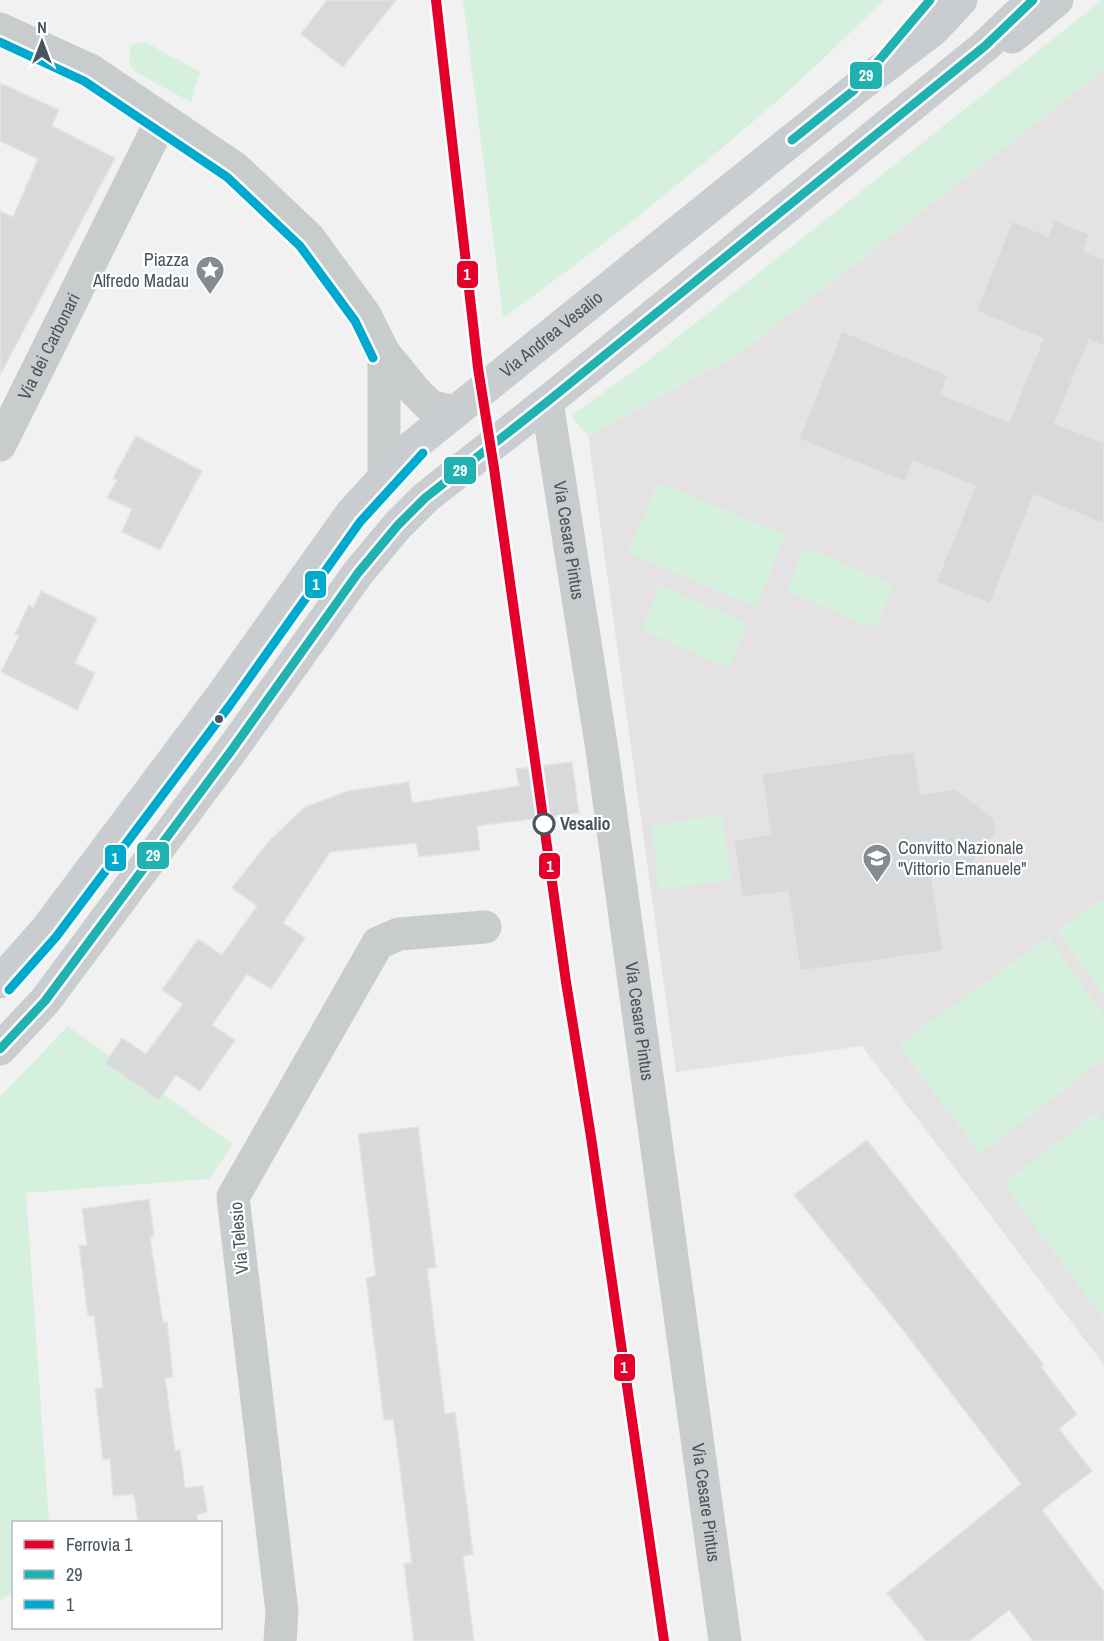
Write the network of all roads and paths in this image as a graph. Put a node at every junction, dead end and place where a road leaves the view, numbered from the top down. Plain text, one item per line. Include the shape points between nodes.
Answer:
1 (930, 0) edge
2 (961, 0) edge
3 (1033, 0) edge
4 (1057, 0) edge
5 (0, 29) edge
6 (985, 46) junction
7 (853, 91) junction
8 (162, 119) junction
9 (384, 353) junction
10 (547, 402) junction
11 (454, 412) junction
12 (0, 445) edge
13 (384, 478) junction
14 (485, 927) dead end
15 (0, 982) edge
16 (0, 1049) edge
17 (280, 1641) edge
18 (725, 1641) edge

1 - 7 main road, Via Andrea Vesalio
2 - 7 main road, Via Andrea Vesalio via 933,30
3 - 6 main road
4 - 6 street via 1012,37
5 - 8 street via 90,70
6 - 10 main road
7 - 11 main road, Via Andrea Vesalio
8 - 9 street via 235,168 309,238 365,315
8 - 12 street, Via dei Carbonari
9 - 11 street via 430,406
9 - 13 street
10 - 16 main road via 425,498 398,525 358,573 45,1001
10 - 18 street, Via Cesare Pintus via 602,750
11 - 13 main road, Via Andrea Vesalio via 414,445
13 - 15 main road, Via Andrea Vesalio via 351,514 220,698 46,930
14 - 17 street, Via Telesio via 399,934 378,943 233,1197 282,1612

